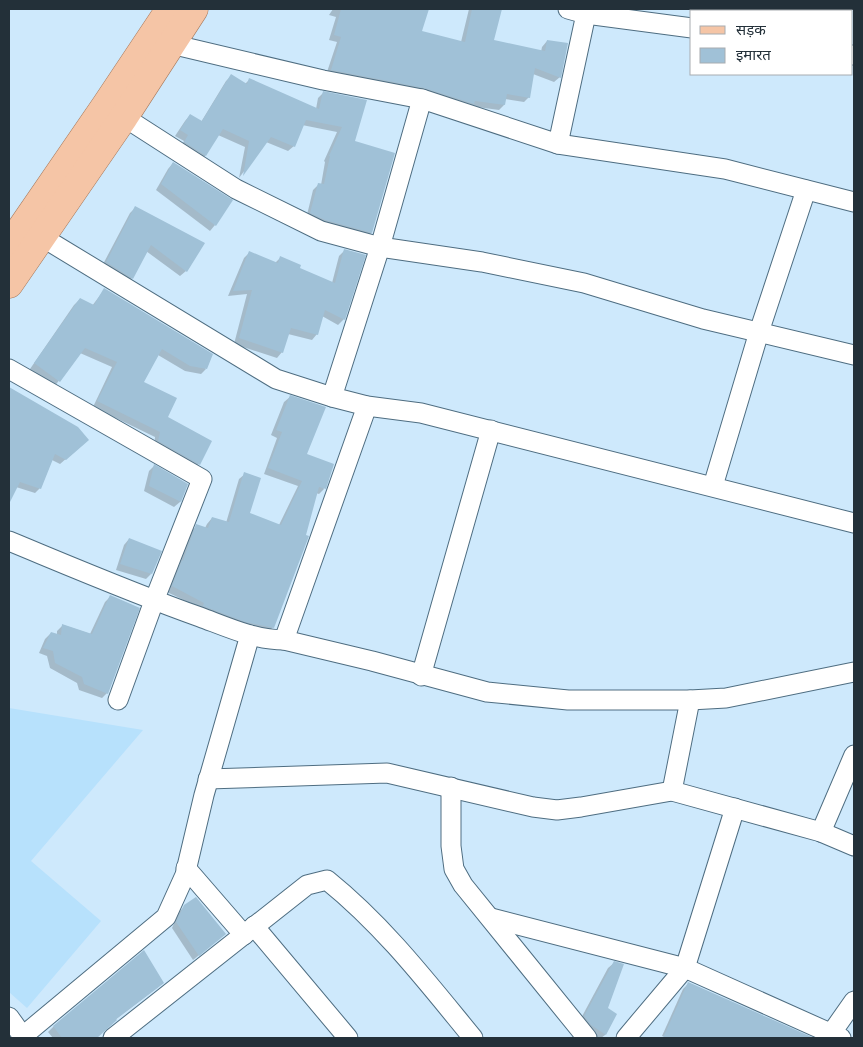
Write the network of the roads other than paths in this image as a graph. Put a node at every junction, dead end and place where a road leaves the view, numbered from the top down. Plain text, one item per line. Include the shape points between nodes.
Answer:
1 (170, 9) edge
2 (194, 9) edge
3 (573, 10) edge
4 (690, 28) edge
5 (171, 44) junction
6 (422, 99) junction
7 (124, 117) junction
8 (558, 144) junction
9 (806, 190) junction
10 (854, 202) edge
11 (42, 237) junction
12 (9, 246) edge
13 (380, 247) junction
14 (9, 284) edge
15 (759, 332) junction
16 (854, 355) edge
17 (9, 369) edge
18 (332, 397) junction
19 (366, 406) junction
20 (491, 430) junction
21 (713, 486) junction
22 (854, 523) edge
23 (9, 541) edge
24 (154, 601) junction
25 (250, 635) junction
26 (284, 640) junction
27 (854, 672) edge
28 (422, 676) junction
29 (118, 700) dead end
30 (690, 700) junction
31 (854, 757) edge
32 (208, 779) junction
33 (451, 787) junction
34 (672, 791) junction
35 (735, 808) junction
36 (821, 832) junction
37 (854, 846) edge
38 (186, 868) junction
39 (491, 918) junction
40 (249, 930) junction
41 (685, 968) junction
42 (854, 1001) edge
43 (9, 1017) edge
44 (125, 1035) edge
45 (23, 1037) edge
46 (833, 1037) edge
47 (348, 1038) edge
48 (473, 1038) edge
49 (587, 1038) edge
50 (626, 1038) edge

1 - 12 main road
2 - 5 main road
3 - 4 street
3 - 8 street
5 - 6 street via 323,80
5 - 7 main road
6 - 8 street
6 - 13 street
7 - 11 main road
7 - 13 street via 236,189 321,231
8 - 9 street via 725,169
9 - 10 street
9 - 15 street
11 - 14 main road
11 - 18 street via 276,379
13 - 15 street via 482,262 584,283 703,319
13 - 18 street
15 - 16 street
15 - 21 street
17 - 24 street via 202,480
18 - 19 street
19 - 20 street via 421,412
19 - 26 street
20 - 21 street
20 - 28 street
21 - 22 street
23 - 24 street
24 - 25 street
24 - 29 street
25 - 26 street
25 - 32 street
26 - 28 street
27 - 30 street via 726,698
28 - 30 street via 487,692 568,700
30 - 34 street
31 - 36 street
32 - 33 street via 387,773
32 - 38 street
33 - 34 street via 557,810
33 - 39 street via 454,869
34 - 35 street
35 - 36 street
35 - 41 street
36 - 37 street
38 - 40 street
38 - 45 street via 166,917
39 - 41 street
39 - 49 street
40 - 44 street
40 - 47 street
40 - 48 street via 307,885 327,880 353,900 398,946
41 - 46 street
41 - 50 street
42 - 46 street
43 - 45 street

